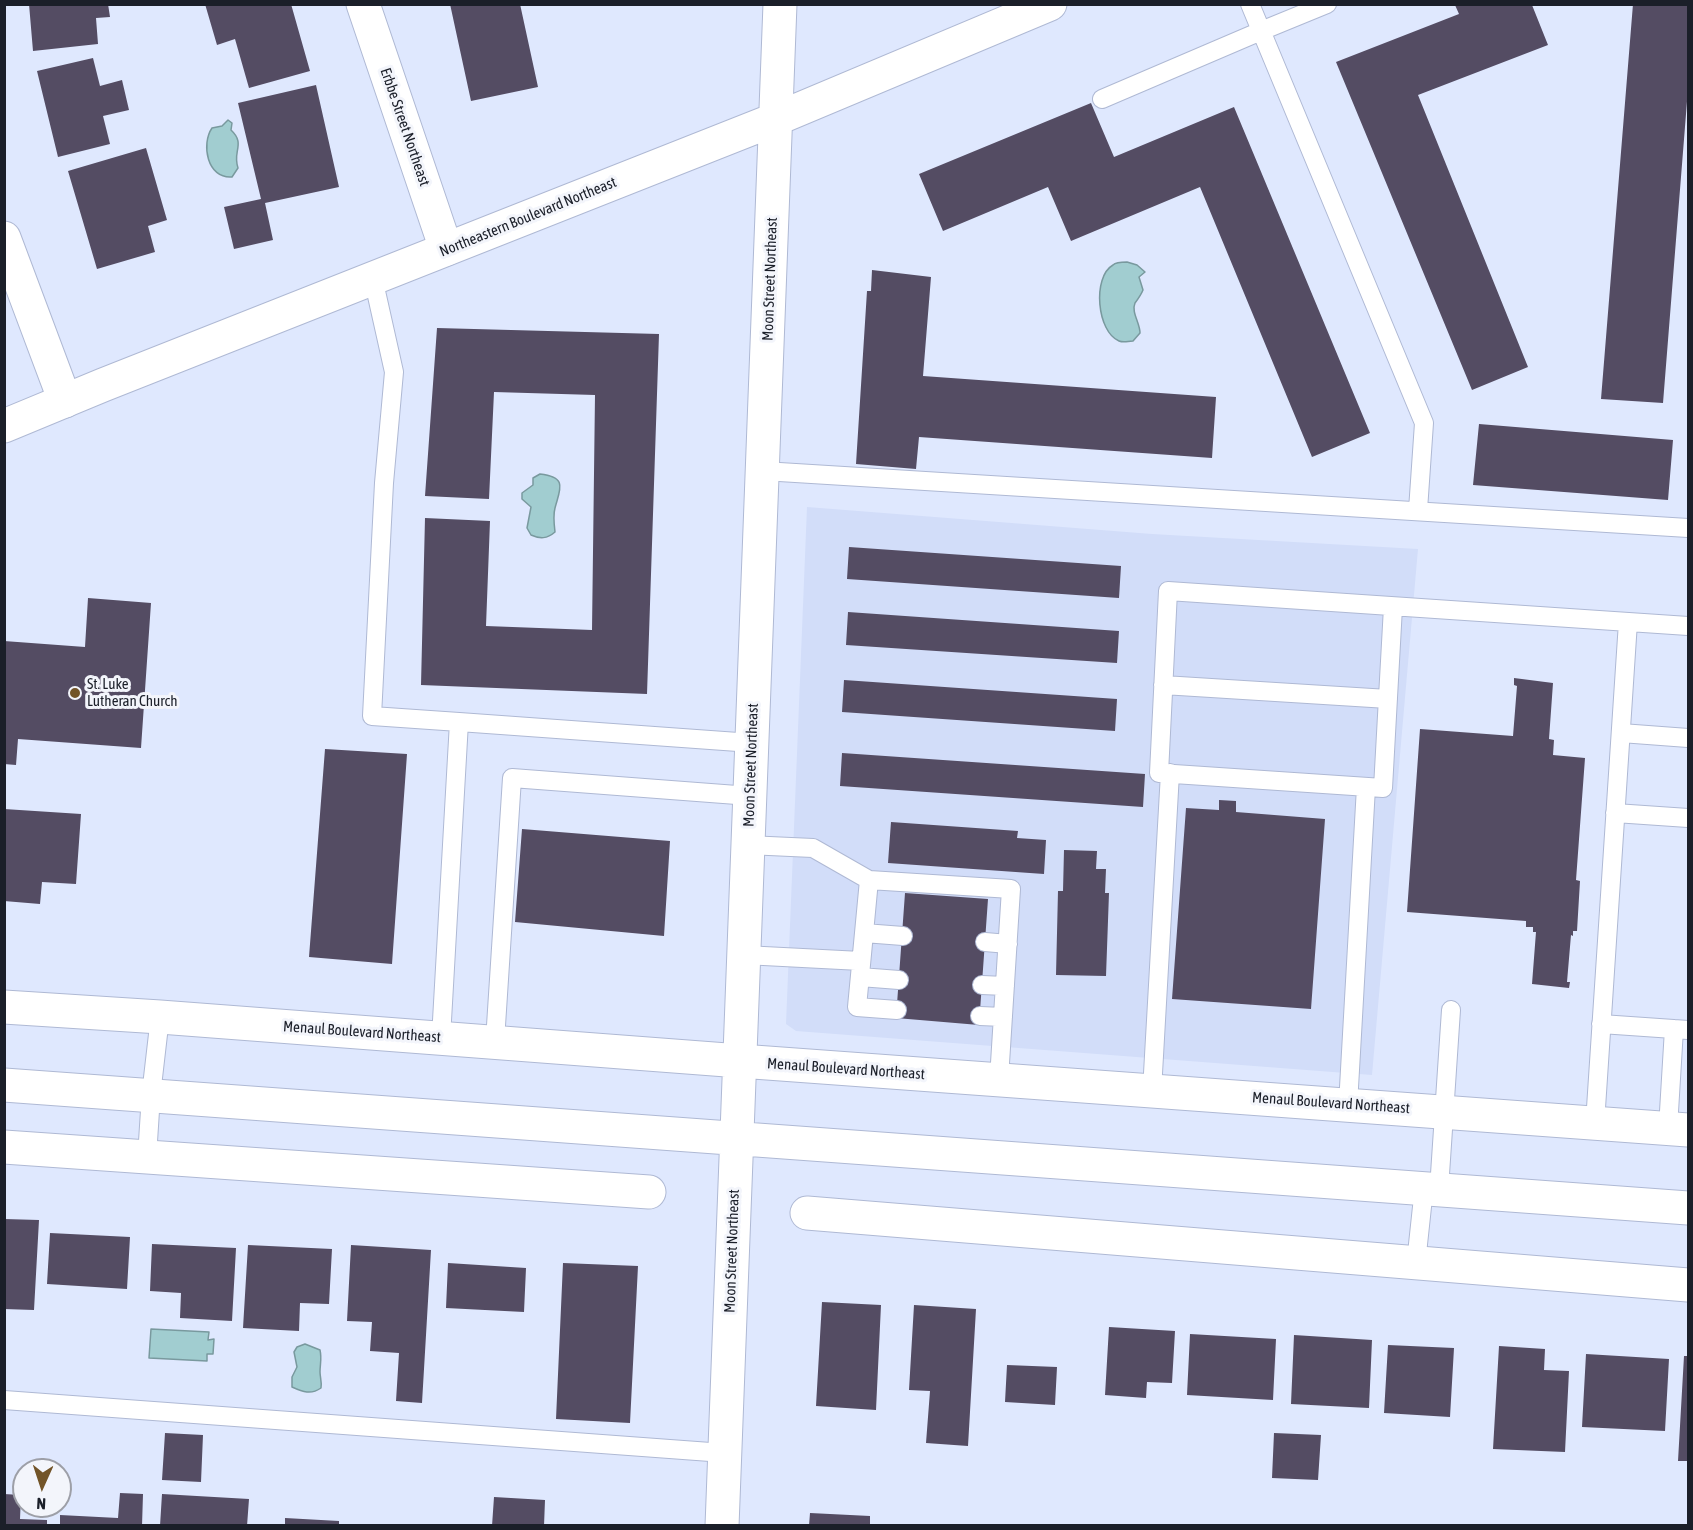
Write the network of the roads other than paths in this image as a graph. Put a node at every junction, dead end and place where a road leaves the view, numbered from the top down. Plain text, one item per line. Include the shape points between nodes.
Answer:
1 (363, 4) edge
2 (780, 4) edge
3 (1050, 4) edge
4 (1250, 4) edge
5 (1327, 4) edge
6 (1261, 31) junction
7 (1102, 99) dead end
8 (776, 119) junction
9 (4, 238) edge
10 (446, 249) junction
11 (373, 278) junction
12 (65, 401) junction
13 (4, 426) edge
14 (763, 471) junction
15 (1418, 510) junction
16 (1689, 528) edge
17 (1393, 607) junction
18 (1628, 622) junction
19 (1689, 626) edge
20 (1163, 685) junction
21 (1388, 699) junction
22 (459, 722) junction
23 (1621, 733) junction
24 (1689, 738) edge
25 (752, 743) junction
26 (1170, 773) junction
27 (1366, 787) junction
28 (750, 796) junction
29 (1616, 813) junction
30 (1689, 818) edge
31 (747, 845) junction
32 (868, 880) junction
33 (864, 933) junction
34 (903, 936) dead end
35 (985, 942) dead end
36 (1008, 944) junction
37 (744, 955) junction
38 (861, 969) junction
39 (899, 980) dead end
40 (982, 985) dead end
41 (1005, 986) junction
42 (4, 1007) edge
43 (897, 1010) dead end
44 (1451, 1010) dead end
45 (980, 1016) dead end
46 (160, 1017) junction
47 (1002, 1017) junction
48 (1601, 1024) junction
49 (1681, 1029) edge
50 (441, 1038) junction
51 (495, 1041) junction
52 (740, 1061) junction
53 (999, 1079) junction
54 (4, 1085) edge
55 (1152, 1091) junction
56 (151, 1095) junction
57 (1348, 1105) junction
58 (1445, 1112) junction
59 (1595, 1123) junction
60 (1678, 1129) edge
61 (736, 1139) junction
62 (4, 1147) edge
63 (147, 1157) junction
64 (1431, 1188) junction
65 (649, 1192) dead end
66 (1689, 1208) edge
67 (807, 1213) dead end
68 (1416, 1263) junction
69 (1689, 1285) edge
70 (4, 1400) edge
71 (724, 1453) junction
72 (722, 1526) edge

1 - 10 street, Erbbe Street Northeast
2 - 8 street, Moon Street Northeast
3 - 8 street, Northeastern Boulevard Northeast
4 - 6 lane
5 - 6 lane
6 - 7 lane
6 - 15 lane via 1424,423
8 - 10 street, Northeastern Boulevard Northeast
8 - 14 street, Moon Street Northeast
9 - 12 street
10 - 11 street, Northeastern Boulevard Northeast
11 - 12 street, Northeastern Boulevard Northeast
11 - 22 lane via 394,372 372,716
12 - 13 street, Northeastern Boulevard Northeast
14 - 15 lane
14 - 25 street, Moon Street Northeast
15 - 16 lane
17 - 18 lane
17 - 20 lane via 1168,591
17 - 21 lane
18 - 19 lane
18 - 23 lane
20 - 21 lane
20 - 26 lane via 1159,773
21 - 27 lane via 1383,788
22 - 25 lane
22 - 50 lane
23 - 24 lane
23 - 29 lane
25 - 28 street, Moon Street Northeast
26 - 27 lane
26 - 55 lane
27 - 57 lane
28 - 31 street, Moon Street Northeast
28 - 51 lane via 512,778
29 - 30 lane
29 - 48 lane
31 - 32 lane via 813,848
31 - 37 street, Moon Street Northeast
32 - 33 lane
32 - 36 lane via 1011,889
33 - 34 lane
33 - 38 lane
35 - 36 lane
36 - 41 lane
37 - 38 lane
37 - 52 street, Moon Street Northeast
38 - 39 lane
38 - 43 lane via 857,1007
40 - 41 lane
41 - 47 lane
42 - 46 street, Menaul Boulevard Northeast
44 - 58 lane
45 - 47 lane
46 - 50 street, Menaul Boulevard Northeast
46 - 56 lane
47 - 53 lane
48 - 49 lane
48 - 59 lane
49 - 60 lane
50 - 51 street, Menaul Boulevard Northeast
51 - 52 street, Menaul Boulevard Northeast
52 - 53 street, Menaul Boulevard Northeast
52 - 61 street, Moon Street Northeast
53 - 55 street, Menaul Boulevard Northeast
54 - 56 street
55 - 57 street, Menaul Boulevard Northeast
56 - 61 street
56 - 63 lane
57 - 58 street, Menaul Boulevard Northeast
58 - 59 street, Menaul Boulevard Northeast
58 - 64 lane
59 - 60 street, Menaul Boulevard Northeast
61 - 64 street
61 - 71 street, Moon Street Northeast
62 - 63 street
63 - 65 street
64 - 66 street
64 - 68 lane
67 - 68 street
68 - 69 street
70 - 71 lane
71 - 72 street, Moon Street Northeast

